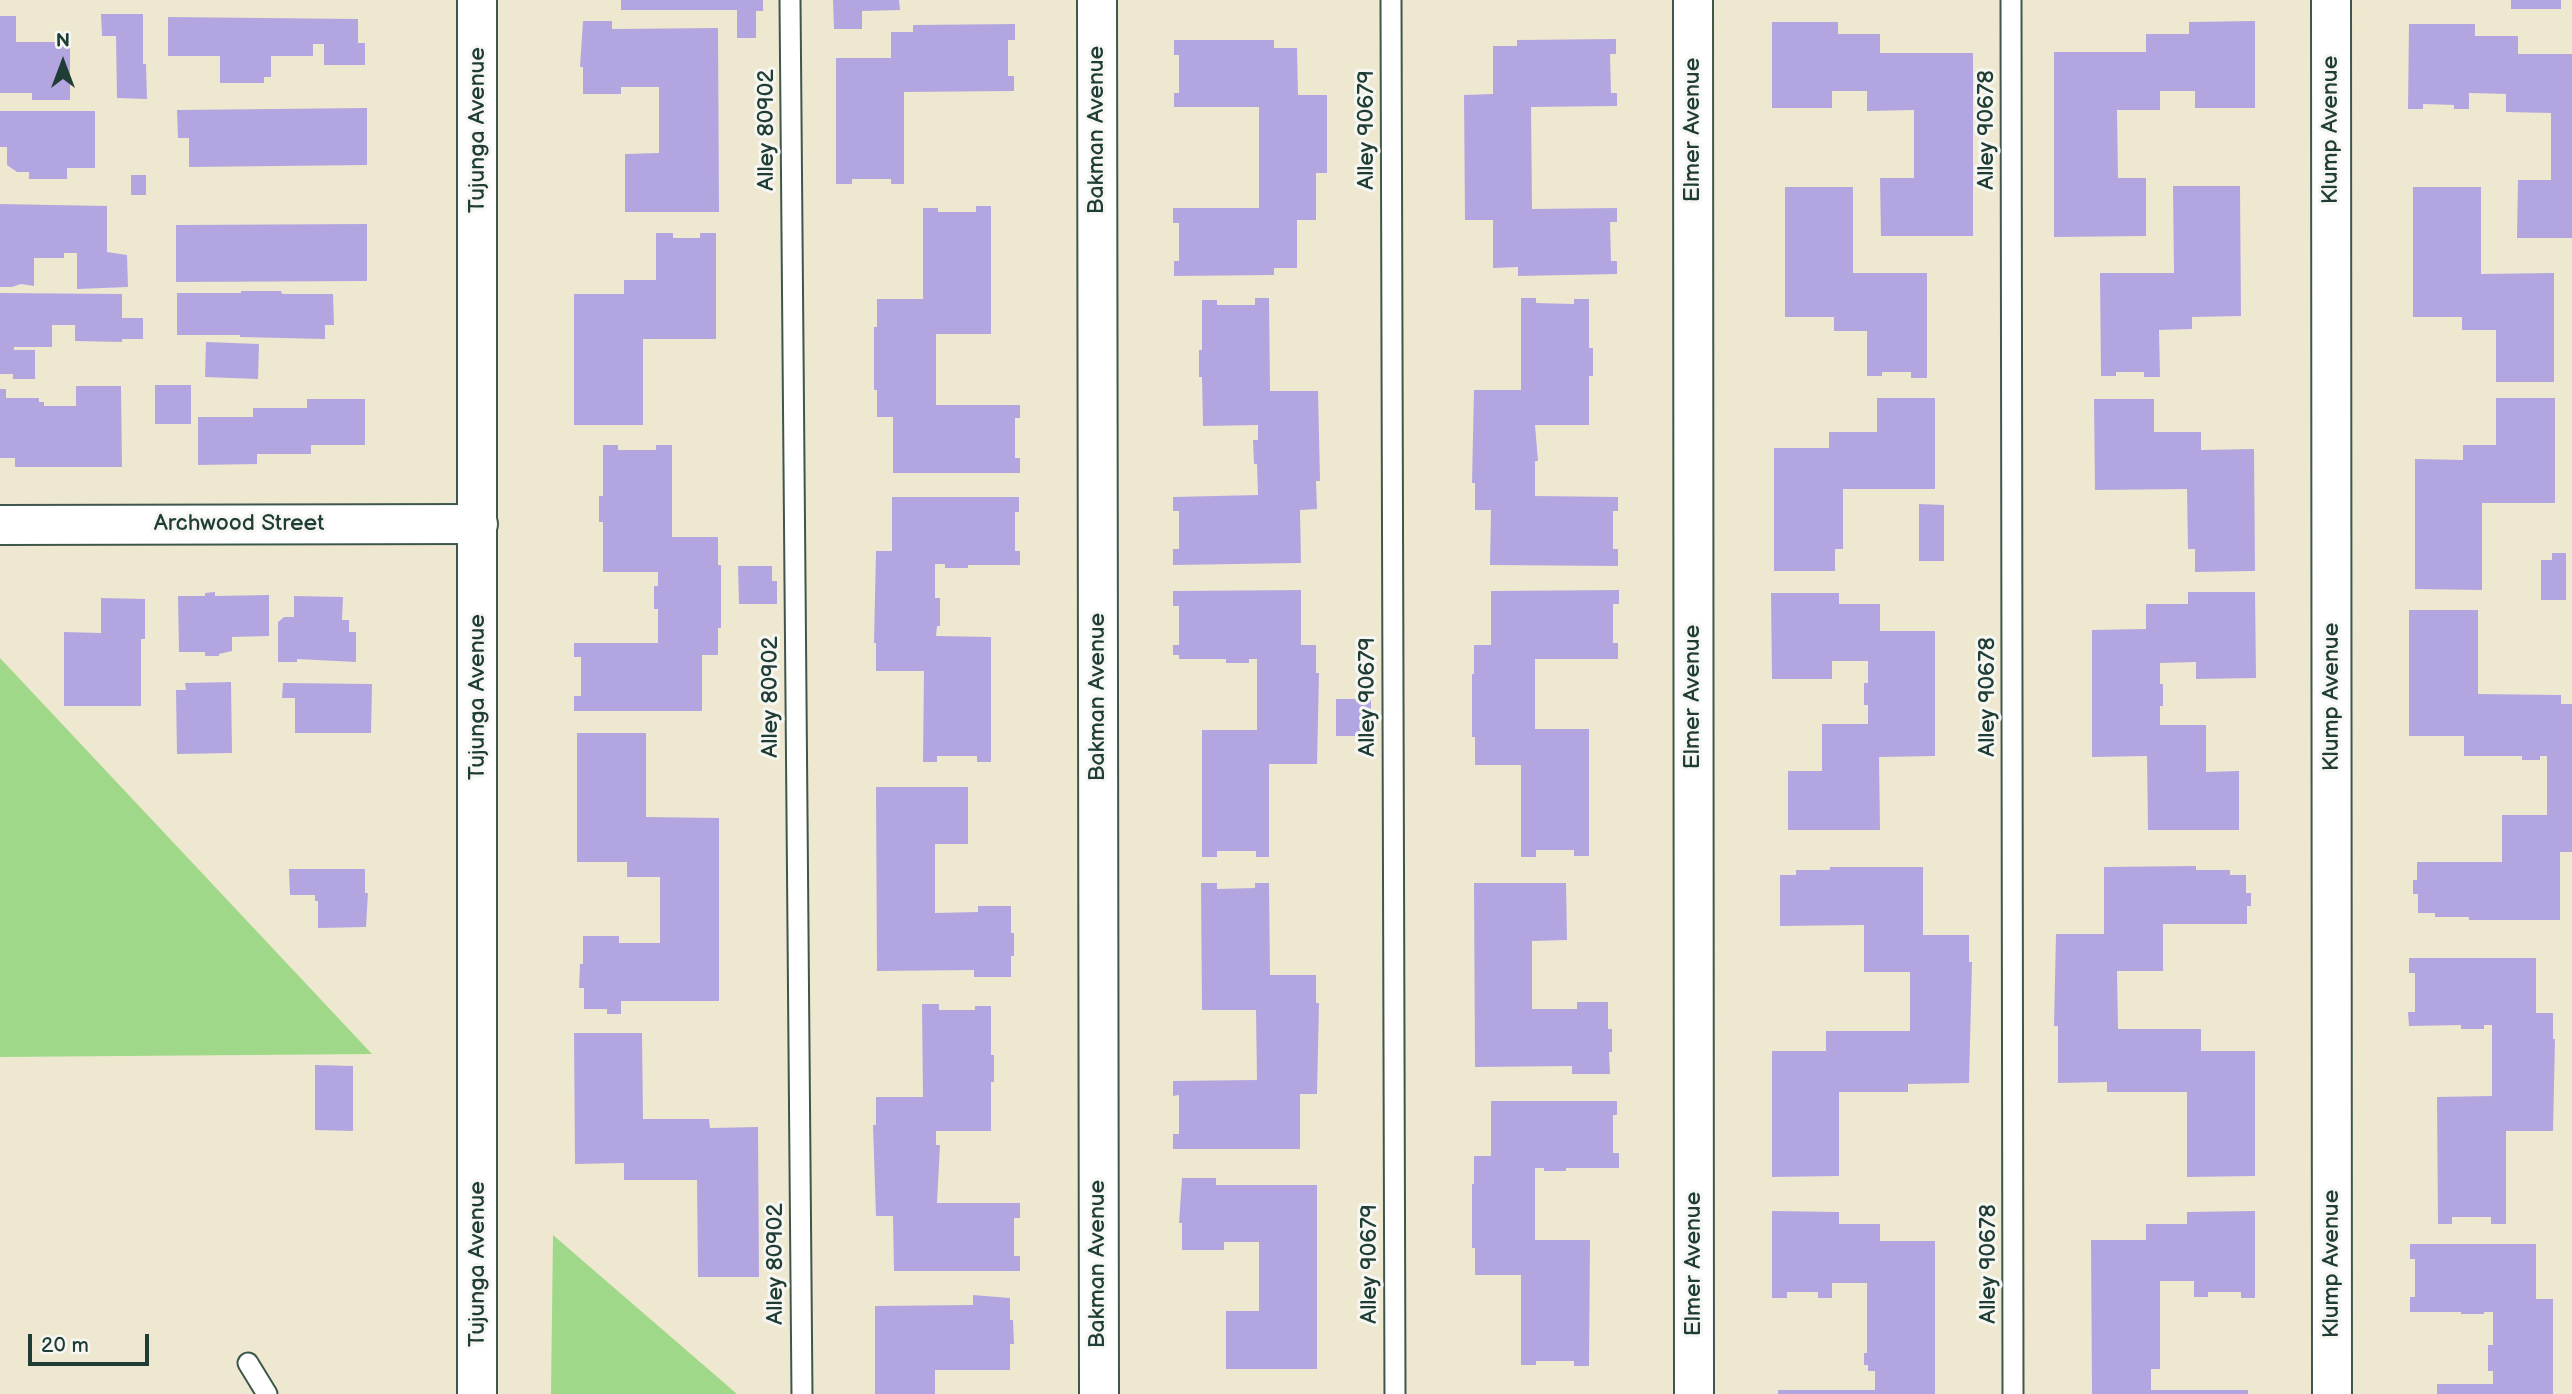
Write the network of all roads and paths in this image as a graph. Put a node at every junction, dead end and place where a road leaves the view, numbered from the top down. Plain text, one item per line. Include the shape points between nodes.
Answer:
1 (477, 0) edge
2 (790, 0) edge
3 (1097, 0) edge
4 (1391, 0) edge
5 (1693, 0) edge
6 (2011, 0) edge
7 (2331, 0) edge
8 (478, 524) junction
9 (0, 525) edge
10 (248, 1363) dead end
11 (267, 1394) edge
12 (477, 1394) edge
13 (802, 1394) edge
14 (1098, 1394) edge
15 (1395, 1394) edge
16 (1694, 1394) edge
17 (2013, 1394) edge
18 (2332, 1394) edge

1 - 8 street, Tujunga Avenue
2 - 13 lane, Alley 80902
3 - 14 street, Bakman Avenue
4 - 15 lane, Alley 90679
5 - 16 street, Elmer Avenue
6 - 17 lane, Alley 90678
7 - 18 street, Klump Avenue
8 - 9 street, Archwood Street
8 - 12 street, Tujunga Avenue
10 - 11 lane

